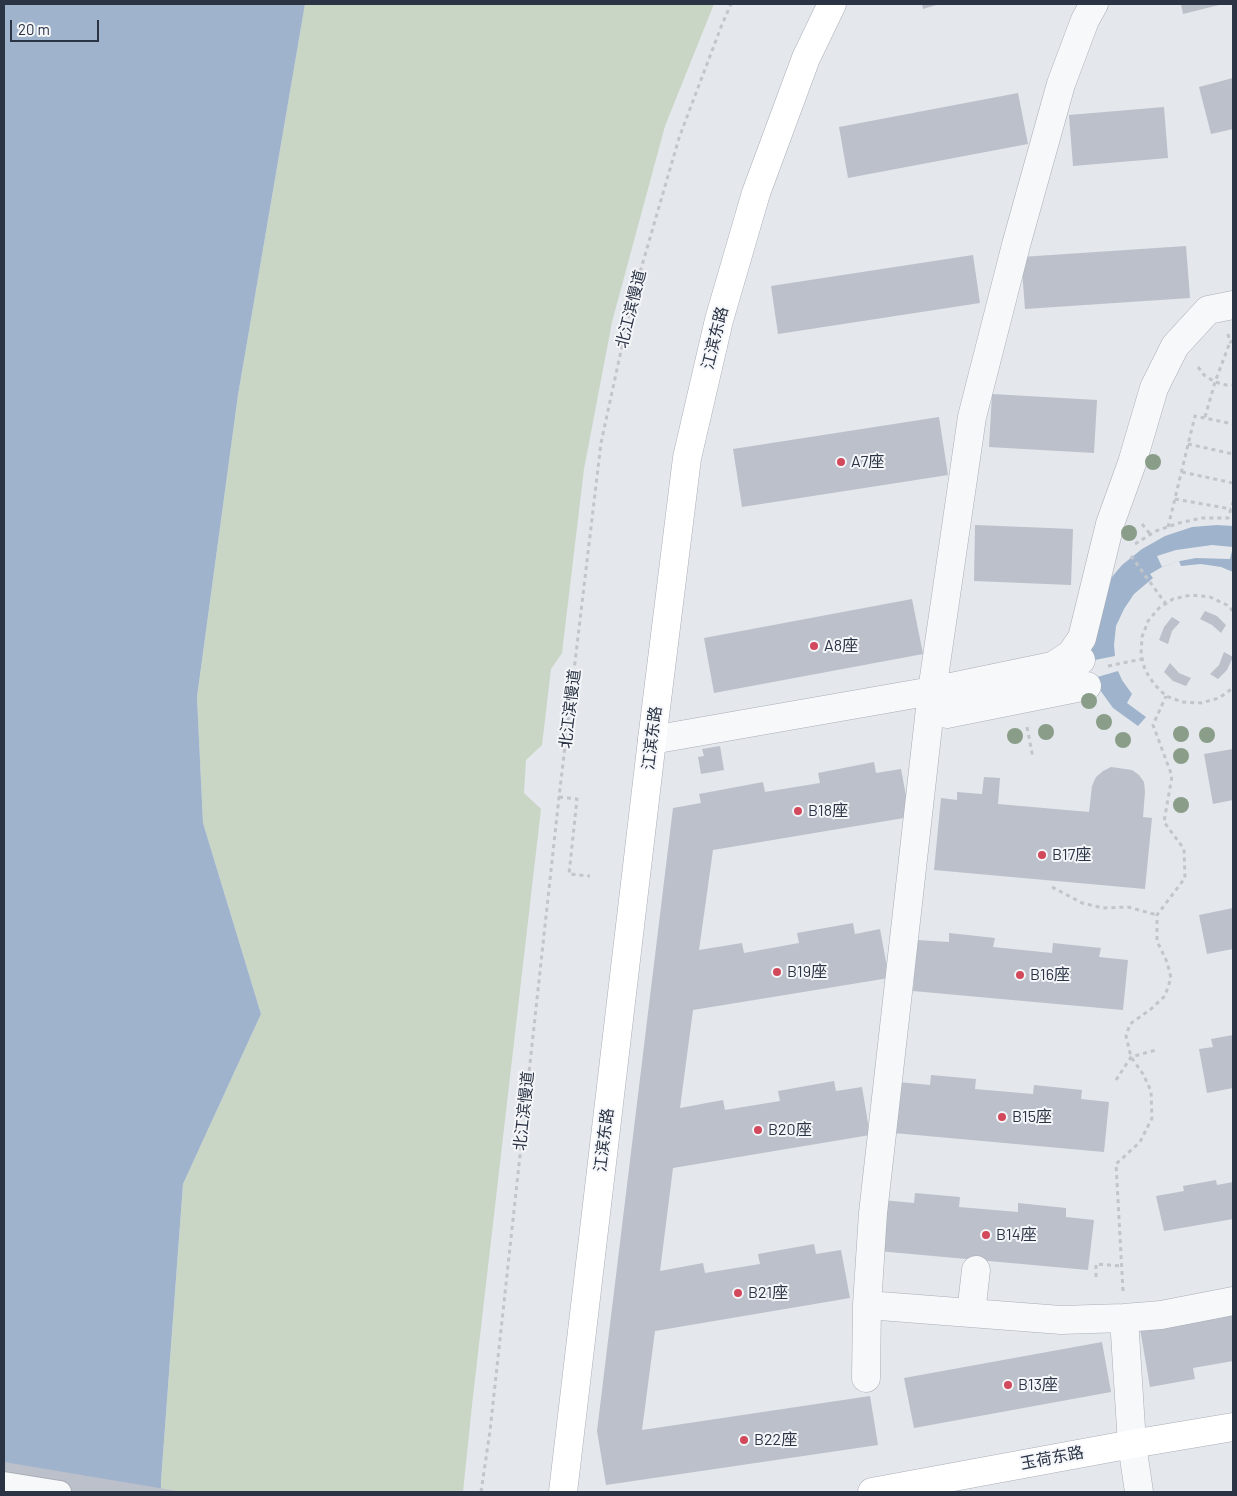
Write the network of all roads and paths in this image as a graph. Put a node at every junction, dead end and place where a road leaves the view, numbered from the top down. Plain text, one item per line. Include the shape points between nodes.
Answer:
1 (731, 4) edge
2 (832, 4) edge
3 (1094, 4) edge
4 (1233, 305) edge
5 (1230, 342) dead end
6 (1205, 418) junction
7 (1233, 424) edge
8 (1188, 444) junction
9 (1233, 454) edge
10 (1182, 472) junction
11 (1233, 483) edge
12 (1175, 499) junction
13 (1233, 502) edge
14 (1231, 509) junction
15 (1233, 514) edge
16 (1228, 518) junction
17 (1168, 527) junction
18 (1132, 547) dead end
19 (1131, 557) dead end
20 (1166, 604) junction
21 (1233, 611) edge
22 (1142, 659) junction
23 (1053, 666) junction
24 (1090, 671) junction
25 (1233, 688) edge
26 (932, 691) junction
27 (1166, 696) junction
28 (938, 716) junction
29 (652, 740) junction
30 (559, 797) junction
31 (938, 800) dead end
32 (590, 876) dead end
33 (1052, 887) dead end
34 (1158, 915) junction
35 (1156, 1050) dead end
36 (1131, 1057) junction
37 (1116, 1080) dead end
38 (976, 1270) dead end
39 (1096, 1277) dead end
40 (1233, 1302) edge
41 (867, 1305) junction
42 (971, 1313) junction
43 (1124, 1318) junction
44 (866, 1378) dead end
45 (1233, 1426) edge
46 (1132, 1444) junction
47 (4, 1483) edge
48 (60, 1492) edge
49 (481, 1492) edge
50 (563, 1492) edge
51 (872, 1492) edge
52 (1140, 1492) edge

1 - 30 path, 北江滨慢道 via 679,138 632,300 603,433
2 - 29 main road, 江滨东路 via 806,58 756,193 719,320 687,458
3 - 26 street via 1062,84 972,417
4 - 23 street via 1208,310 1175,346 1154,388 1110,524 1082,638 1070,654
5 - 6 path
6 - 7 path
6 - 8 path via 1195,416
8 - 9 path
8 - 10 path
10 - 11 path
10 - 12 path
12 - 14 path
12 - 17 path
13 - 14 path
14 - 16 path
15 - 16 path
16 - 17 path via 1202,518
17 - 18 path
19 - 20 path
20 - 21 path via 1191,595 1210,597
20 - 22 path via 1148,621 1142,637
22 - 24 path
22 - 27 path via 1154,684
23 - 24 street
23 - 26 street
24 - 28 street
25 - 27 path via 1219,698 1201,703 1182,702
26 - 28 street
26 - 29 street
27 - 34 path via 1152,725 1172,776 1164,822 1184,849 1186,878
28 - 31 street
28 - 41 street via 873,1213
29 - 50 main road, 江滨东路
30 - 32 path via 577,799 569,874
30 - 49 path, 北江滨慢道
33 - 34 path via 1082,903 1103,908 1128,907
34 - 36 path via 1157,941 1172,978 1165,996 1130,1024 1126,1036
35 - 36 path
36 - 37 path
36 - 39 path via 1151,1090 1152,1118 1140,1142 1116,1164 1122,1266 1096,1264
38 - 42 street
40 - 43 street
41 - 42 street
41 - 44 street
42 - 43 street via 1061,1320
43 - 46 street
45 - 46 main road, 玉荷东路
46 - 51 main road, 玉荷东路
46 - 52 street
47 - 48 street

